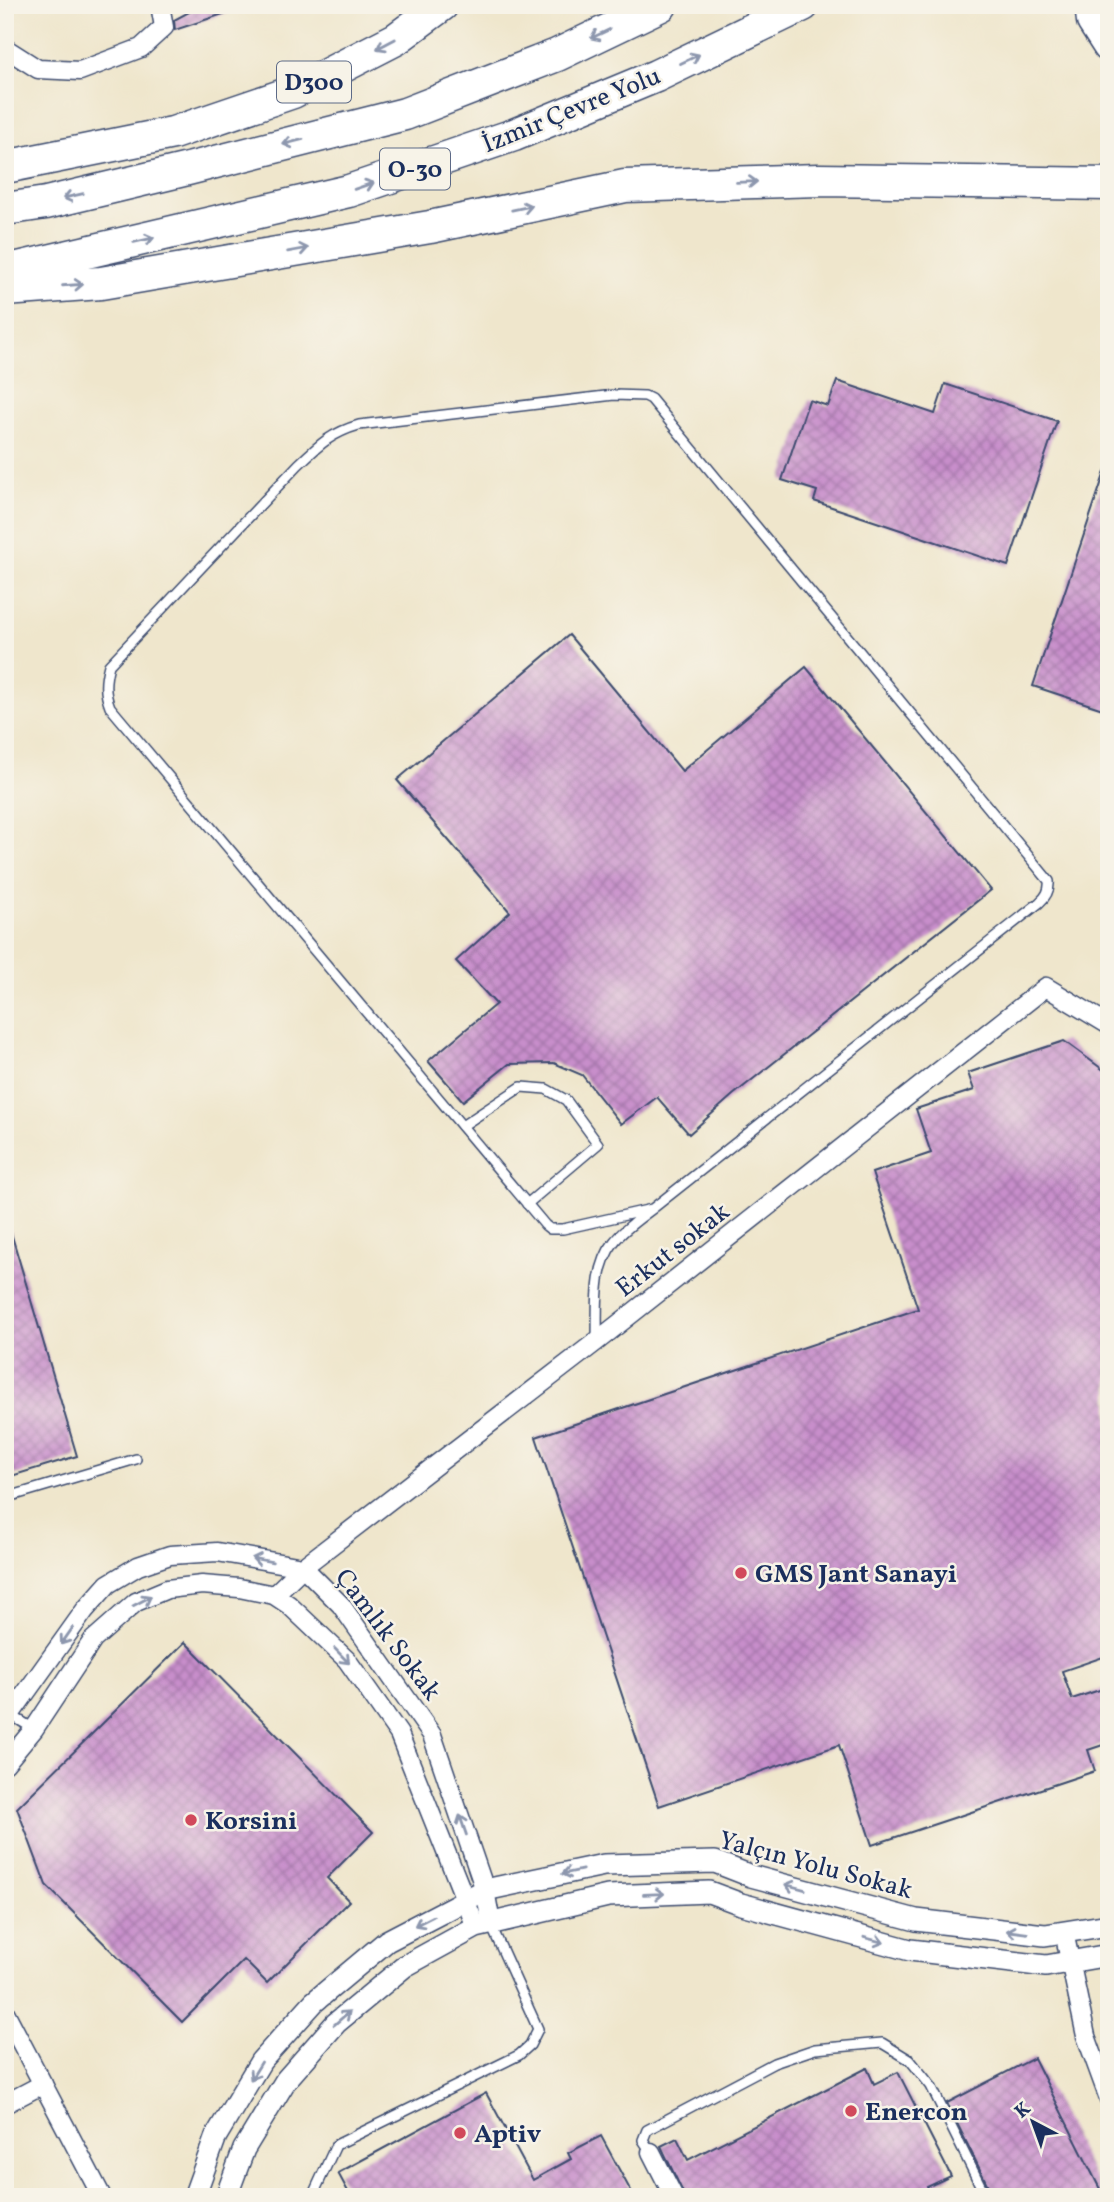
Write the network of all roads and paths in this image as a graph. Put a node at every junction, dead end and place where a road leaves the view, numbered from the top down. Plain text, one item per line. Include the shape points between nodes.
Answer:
1 (160, 5) edge
2 (442, 5) edge
3 (662, 5) edge
4 (803, 5) edge
5 (1091, 5) edge
6 (1109, 46) edge
7 (5, 48) edge
8 (5, 167) edge
9 (1109, 184) edge
10 (5, 209) edge
11 (5, 271) edge
12 (5, 290) edge
13 (1109, 1025) edge
14 (462, 1126) junction
15 (527, 1204) junction
16 (652, 1209) junction
17 (597, 1341) junction
18 (136, 1459) dead end
19 (5, 1497) edge
20 (303, 1567) junction
21 (274, 1595) junction
22 (7, 1716) edge
23 (34, 1730) junction
24 (5, 1764) edge
25 (476, 1895) junction
26 (1109, 1924) edge
27 (484, 1925) junction
28 (1064, 1932) junction
29 (1109, 1955) edge
30 (1069, 1962) junction
31 (5, 2012) edge
32 (43, 2084) junction
33 (1109, 2099) edge
34 (5, 2104) edge
35 (651, 2152) joint
36 (102, 2197) edge
37 (194, 2197) edge
38 (226, 2197) edge
39 (312, 2197) edge
40 (674, 2197) edge
41 (986, 2197) edge

1 - 7 street via 164,27 141,48 80,71 38,69
2 -> 8 highway, D300 via 396,39 293,92 173,133
3 -> 10 highway, O-30 via 557,55 405,114 46,203
11 -> 4 highway, İzmir Çevre Yolu / O-30 via 349,191 514,135 656,76
5 - 6 highway via 1093,21
12 -> 9 highway via 115,281 430,227 625,186 819,180
13 - 17 street, Erkut sokak via 1046,987
14 - 15 lane
14 - 15 lane via 521,1087 546,1089 566,1100 598,1144
14 - 16 lane via 110,707 107,671 298,465 340,430 645,396 1050,887 1039,903
15 - 16 lane via 545,1225 556,1230
16 - 17 lane via 613,1242 602,1264
17 - 20 street, Erkut sokak
18 - 19 lane
20 - 21 street, Erkut sokak
20 -> 22 street, Çamlık Sokak via 217,1552 170,1555 138,1566 108,1584 85,1610
25 -> 20 street, Çamlık Sokak via 432,1735 341,1605
23 -> 21 street, Çamlık Sokak via 93,1640 136,1602 167,1589 202,1585
21 -> 25 street, Çamlık Sokak via 347,1660 399,1734
22 - 23 lane
23 - 24 street, Çamlık Sokak
25 - 27 street, Çamlık Sokak
28 -> 25 street, Yalçın Yolu Sokak via 1045,1935 916,1920 715,1862 604,1866
25 -> 37 street, Yalçın Yolu Sokak via 387,1941 314,2002 261,2062 216,2136
26 - 28 street, Yalçın Yolu Sokak
27 -> 30 street, Yalçın Yolu Sokak via 608,1896 709,1892 741,1905 910,1950 1046,1966
38 -> 27 street, Yalçın Yolu Sokak via 244,2149 286,2080 335,2024 405,1966
27 - 39 lane via 537,2029 530,2045 519,2055 336,2145
28 - 30 street
29 - 30 street, Yalçın Yolu Sokak
30 - 33 street via 1086,2036
31 - 32 street
32 - 34 street
32 - 36 street
35 - 40 street
35 - 41 lane via 643,2140 647,2130 774,2063 816,2049 882,2043 911,2060 931,2085

